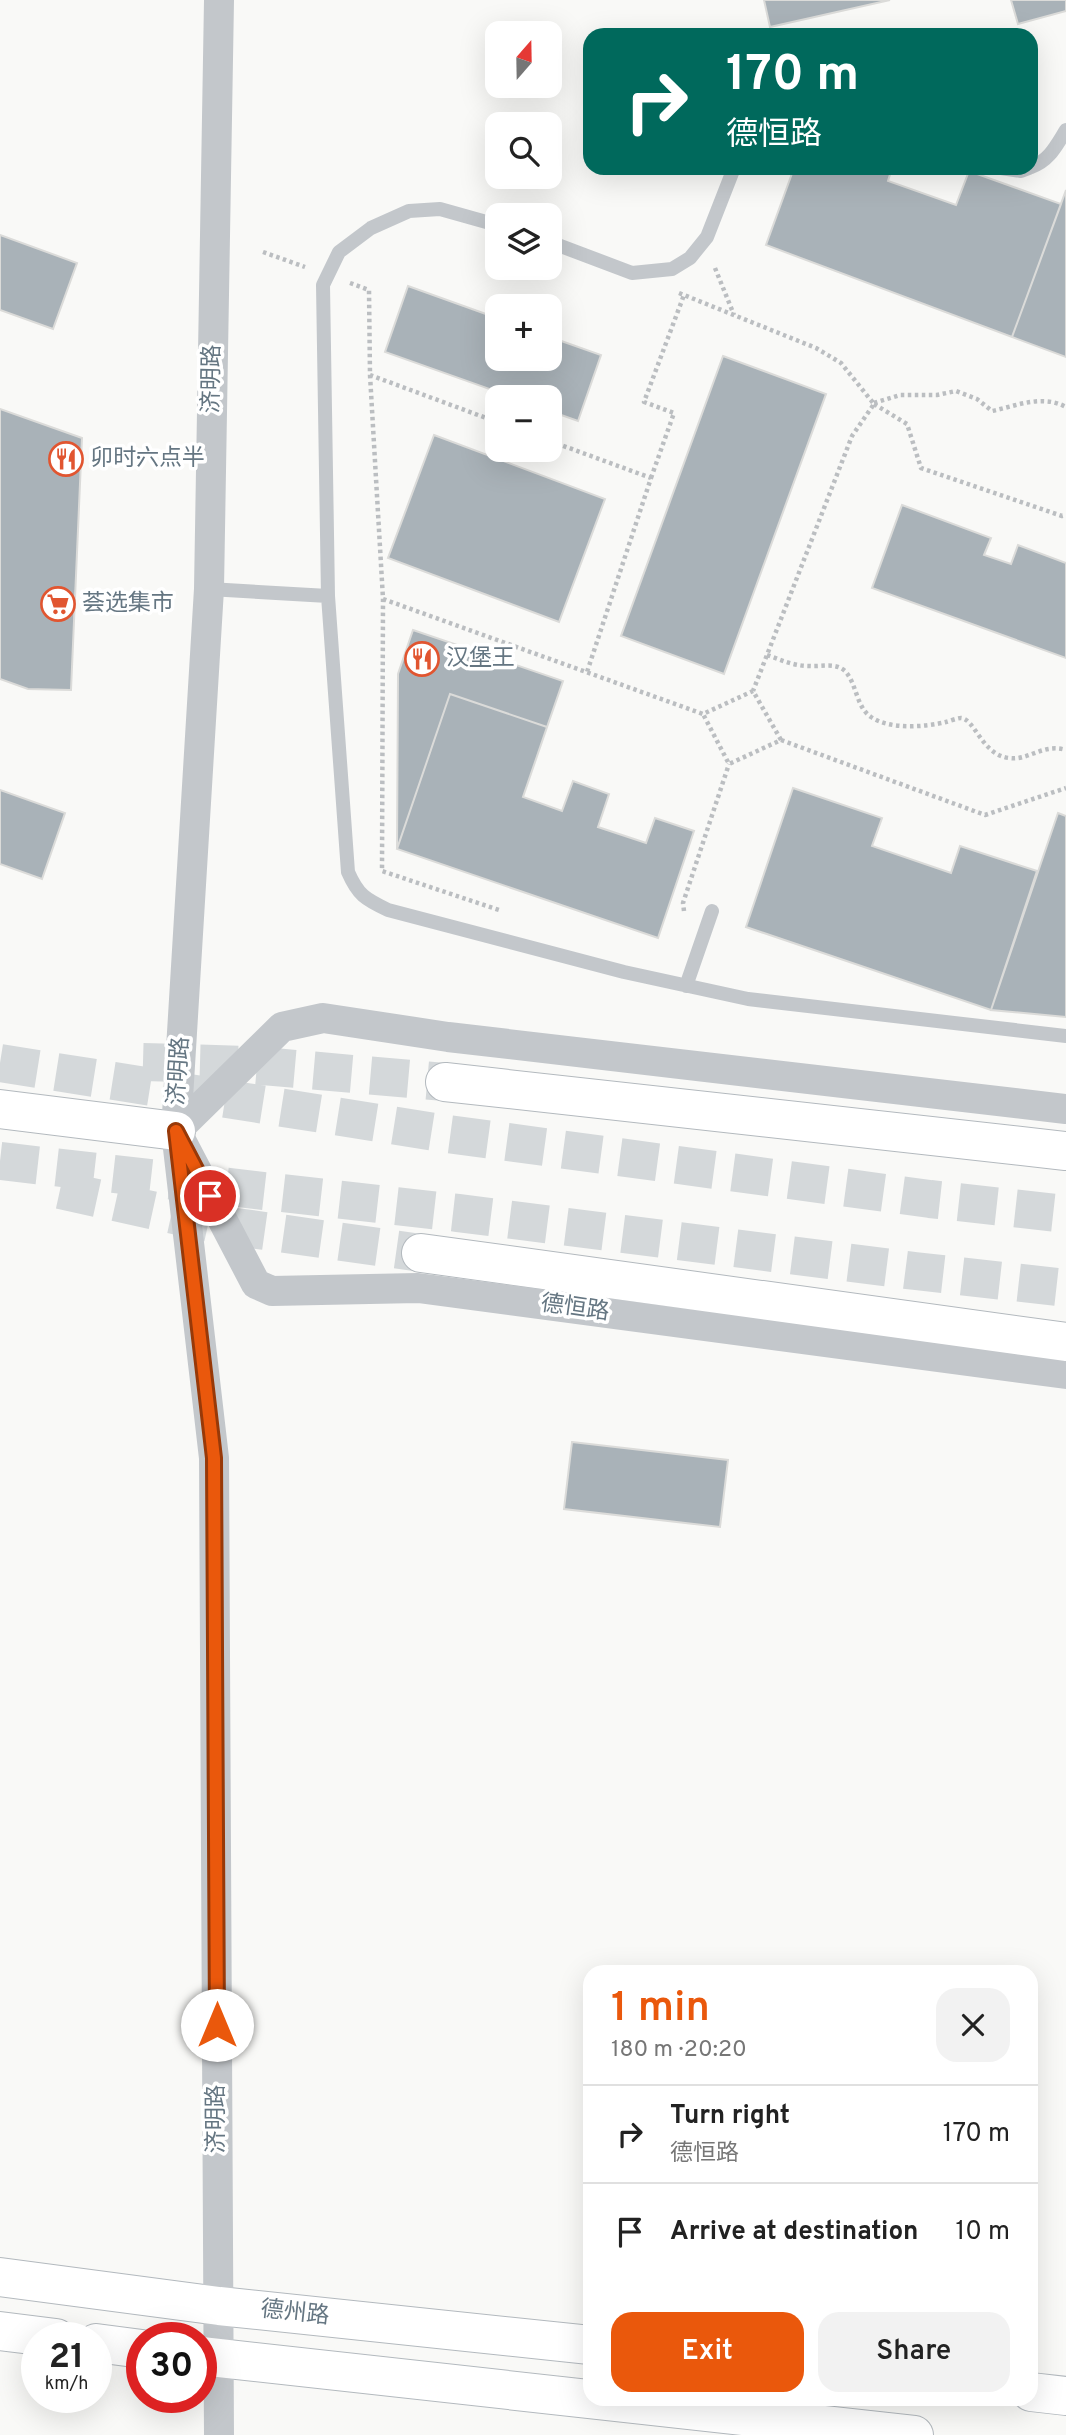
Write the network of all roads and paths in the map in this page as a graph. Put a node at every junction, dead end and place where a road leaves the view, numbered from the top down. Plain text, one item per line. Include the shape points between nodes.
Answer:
1 (219, 0) edge
2 (1066, 130) edge
3 (1038, 165) edge
4 (731, 175) edge
5 (485, 222) edge
6 (707, 237) junction
7 (562, 247) edge
8 (263, 252) dead end
9 (632, 273) junction
10 (328, 275) junction
11 (684, 295) junction
12 (734, 316) junction
13 (370, 375) junction
14 (874, 404) junction
15 (1066, 407) edge
16 (485, 418) edge
17 (562, 445) edge
18 (651, 478) junction
19 (1066, 515) edge
20 (209, 589) junction
21 (328, 596) junction
22 (383, 599) junction
23 (767, 655) junction
24 (587, 672) junction
25 (753, 691) junction
26 (703, 714) junction
27 (781, 740) junction
28 (1066, 750) edge
29 (729, 764) junction
30 (1066, 788) edge
31 (712, 911) dead end
32 (514, 915) dead end
33 (684, 917) dead end
34 (686, 986) junction
35 (1066, 1036) edge
36 (445, 1082) tunnel mouth
37 (0, 1109) edge
38 (1066, 1110) edge
39 (176, 1131) junction
40 (1066, 1151) edge
41 (421, 1253) tunnel mouth
42 (1066, 1342) edge
43 (1066, 1374) edge
44 (0, 2277) edge
45 (219, 2306) junction
46 (216, 2322) edge
47 (0, 2331) edge
48 (21, 2334) edge
49 (583, 2344) edge
50 (217, 2358) edge
51 (1038, 2393) edge
52 (1066, 2396) edge
53 (583, 2398) edge
54 (652, 2406) edge
55 (216, 2413) edge
56 (219, 2435) edge
57 (914, 2435) edge

1 - 20 street, 济明路
2 - 3 lane via 1052,154
4 - 6 lane
5 - 10 lane via 440,209 409,211 371,228 339,252
6 - 9 lane via 690,258 672,269
6 - 12 path
7 - 9 lane
8 - 10 path
9 - 11 path
10 - 13 path via 369,290
10 - 21 lane via 323,285
11 - 12 path
11 - 18 path via 644,402 674,414
12 - 14 path via 816,348 841,363
13 - 16 path
13 - 22 path
14 - 15 path via 900,394 956,391 992,411 1018,403
14 - 19 path via 907,424 921,468
14 - 23 path via 852,436
17 - 18 path
18 - 24 path
20 - 21 lane
20 - 39 street, 济明路
21 - 34 lane via 348,872 356,891 388,910
22 - 24 path
22 - 32 path via 382,871
23 - 25 path
23 - 28 path via 795,665 842,668 871,717 895,725 914,727 961,718 992,752 1010,759 1055,747
24 - 26 path
25 - 26 path
25 - 27 path
26 - 29 path
27 - 29 path
27 - 30 path via 985,815
29 - 33 path via 683,903
31 - 34 lane
34 - 35 lane via 748,999
36 - 40 main road
37 - 39 main road
38 - 39 street via 447,1037 323,1018 282,1027
39 - 43 street, 德恒路 via 256,1284 272,1291 418,1288
39 - 45 street, 济明路 via 214,1458
41 - 42 main road
44 - 45 main road, 德州路
45 - 46 street, 济明路
45 - 49 main road, 德州路
47 - 48 main road
50 - 53 main road
51 - 52 main road
54 - 57 main road
55 - 56 street, 济明路

